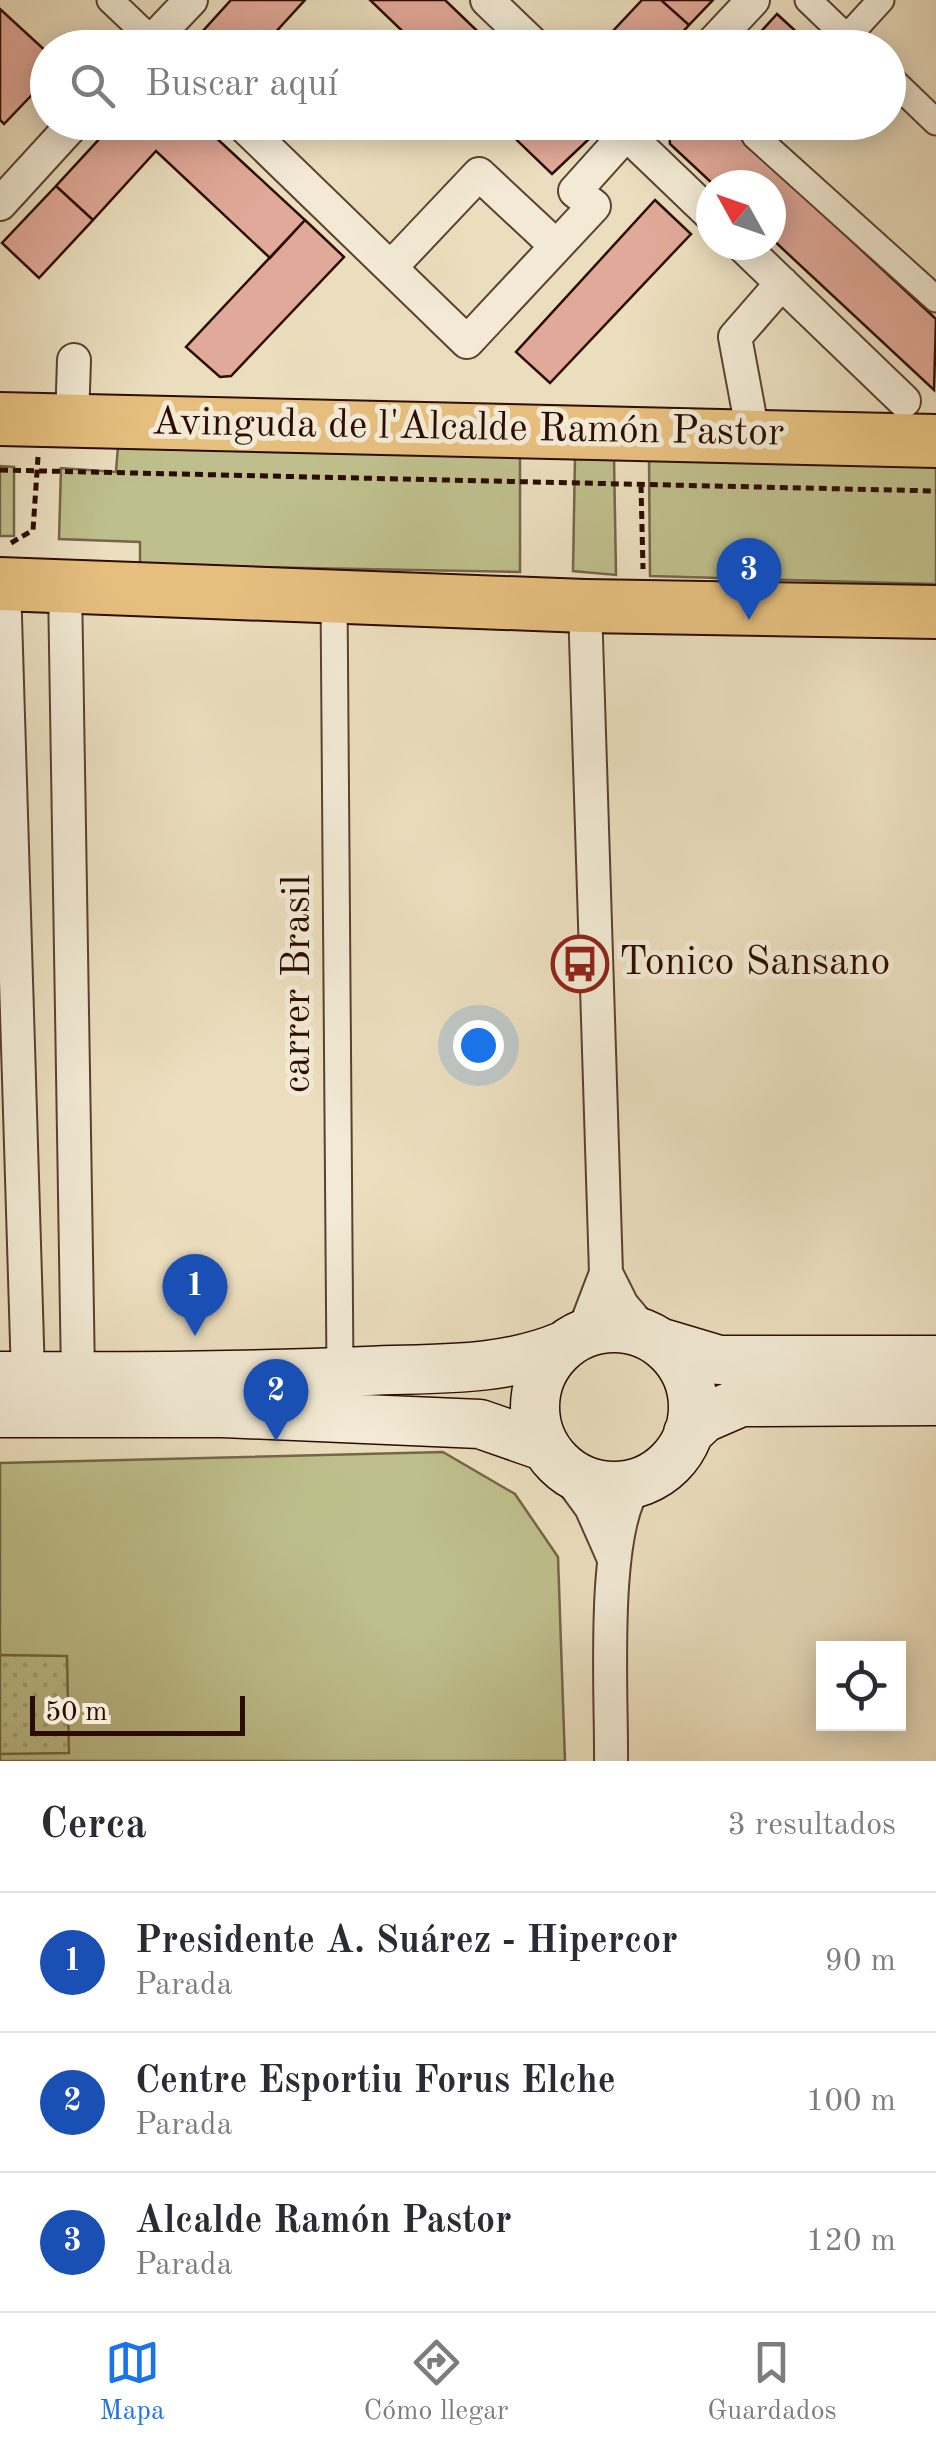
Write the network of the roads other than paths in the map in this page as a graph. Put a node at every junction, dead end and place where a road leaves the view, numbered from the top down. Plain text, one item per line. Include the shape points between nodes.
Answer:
1 (110, 0) edge
2 (191, 0) edge
3 (487, 0) edge
4 (753, 0) edge
5 (808, 0) edge
6 (881, 0) edge
7 (139, 30) edge
8 (166, 30) edge
9 (518, 30) edge
10 (725, 30) edge
11 (835, 30) edge
12 (858, 30) edge
13 (906, 93) edge
14 (936, 122) edge
15 (59, 140) edge
16 (259, 140) edge
17 (615, 140) edge
18 (629, 140) edge
19 (759, 140) edge
20 (696, 201) edge
21 (0, 204) edge
22 (556, 246) junction
23 (758, 260) edge
24 (392, 266) junction
25 (782, 283) junction
26 (936, 299) edge
27 (74, 360) dead end
28 (904, 401) dead end
29 (36, 419) edge
30 (754, 434) junction
31 (936, 441) edge
32 (1, 573) edge
33 (64, 586) junction
34 (334, 596) junction
35 (585, 606) junction
36 (936, 612) edge
37 (606, 1273) junction
38 (655, 1340) junction
39 (569, 1342) junction
40 (936, 1360) edge
41 (340, 1372) junction
42 (14, 1376) edge
43 (78, 1376) junction
44 (936, 1401) edge
45 (0, 1413) edge
46 (688, 1433) junction
47 (554, 1456) junction
48 (638, 1482) junction
49 (614, 1559) junction
50 (611, 1761) edge

1 - 7 street
2 - 8 street
3 - 9 street
4 - 10 street
5 - 11 street
6 - 12 street
13 - 14 street
15 - 21 street
16 - 24 street
17 - 22 street via 575,191 594,206
18 - 20 street
19 - 26 street
22 - 24 street via 479,174
22 - 24 street via 467,342
23 - 25 street
25 - 28 street
25 - 30 street via 734,337
27 - 29 street
29 - 30 main road, Avinguda de l'Alcalde Ramón Pastor
30 - 31 main road, Avinguda de l'Alcalde Ramón Pastor
32 - 33 main road
32 - 42 street
33 - 34 main road
33 - 43 street
34 - 35 main road
34 - 41 street, carrer Brasil
35 - 36 main road
35 - 37 street
37 - 38 street via 622,1305
37 - 39 street via 587,1323
38 - 39 main road via 612,1328
38 - 40 main road via 719,1360
38 - 46 main road via 680,1362 690,1386
39 - 41 main road via 536,1357 483,1366
39 - 47 main road via 546,1366 536,1389 534,1415
41 - 43 main road
42 - 43 main road
44 - 46 main road via 741,1402
45 - 47 main road via 223,1413 480,1424
46 - 48 main road via 672,1460
47 - 48 main road via 576,1478 601,1486
47 - 49 street via 591,1507
48 - 49 street via 625,1504
49 - 50 street

